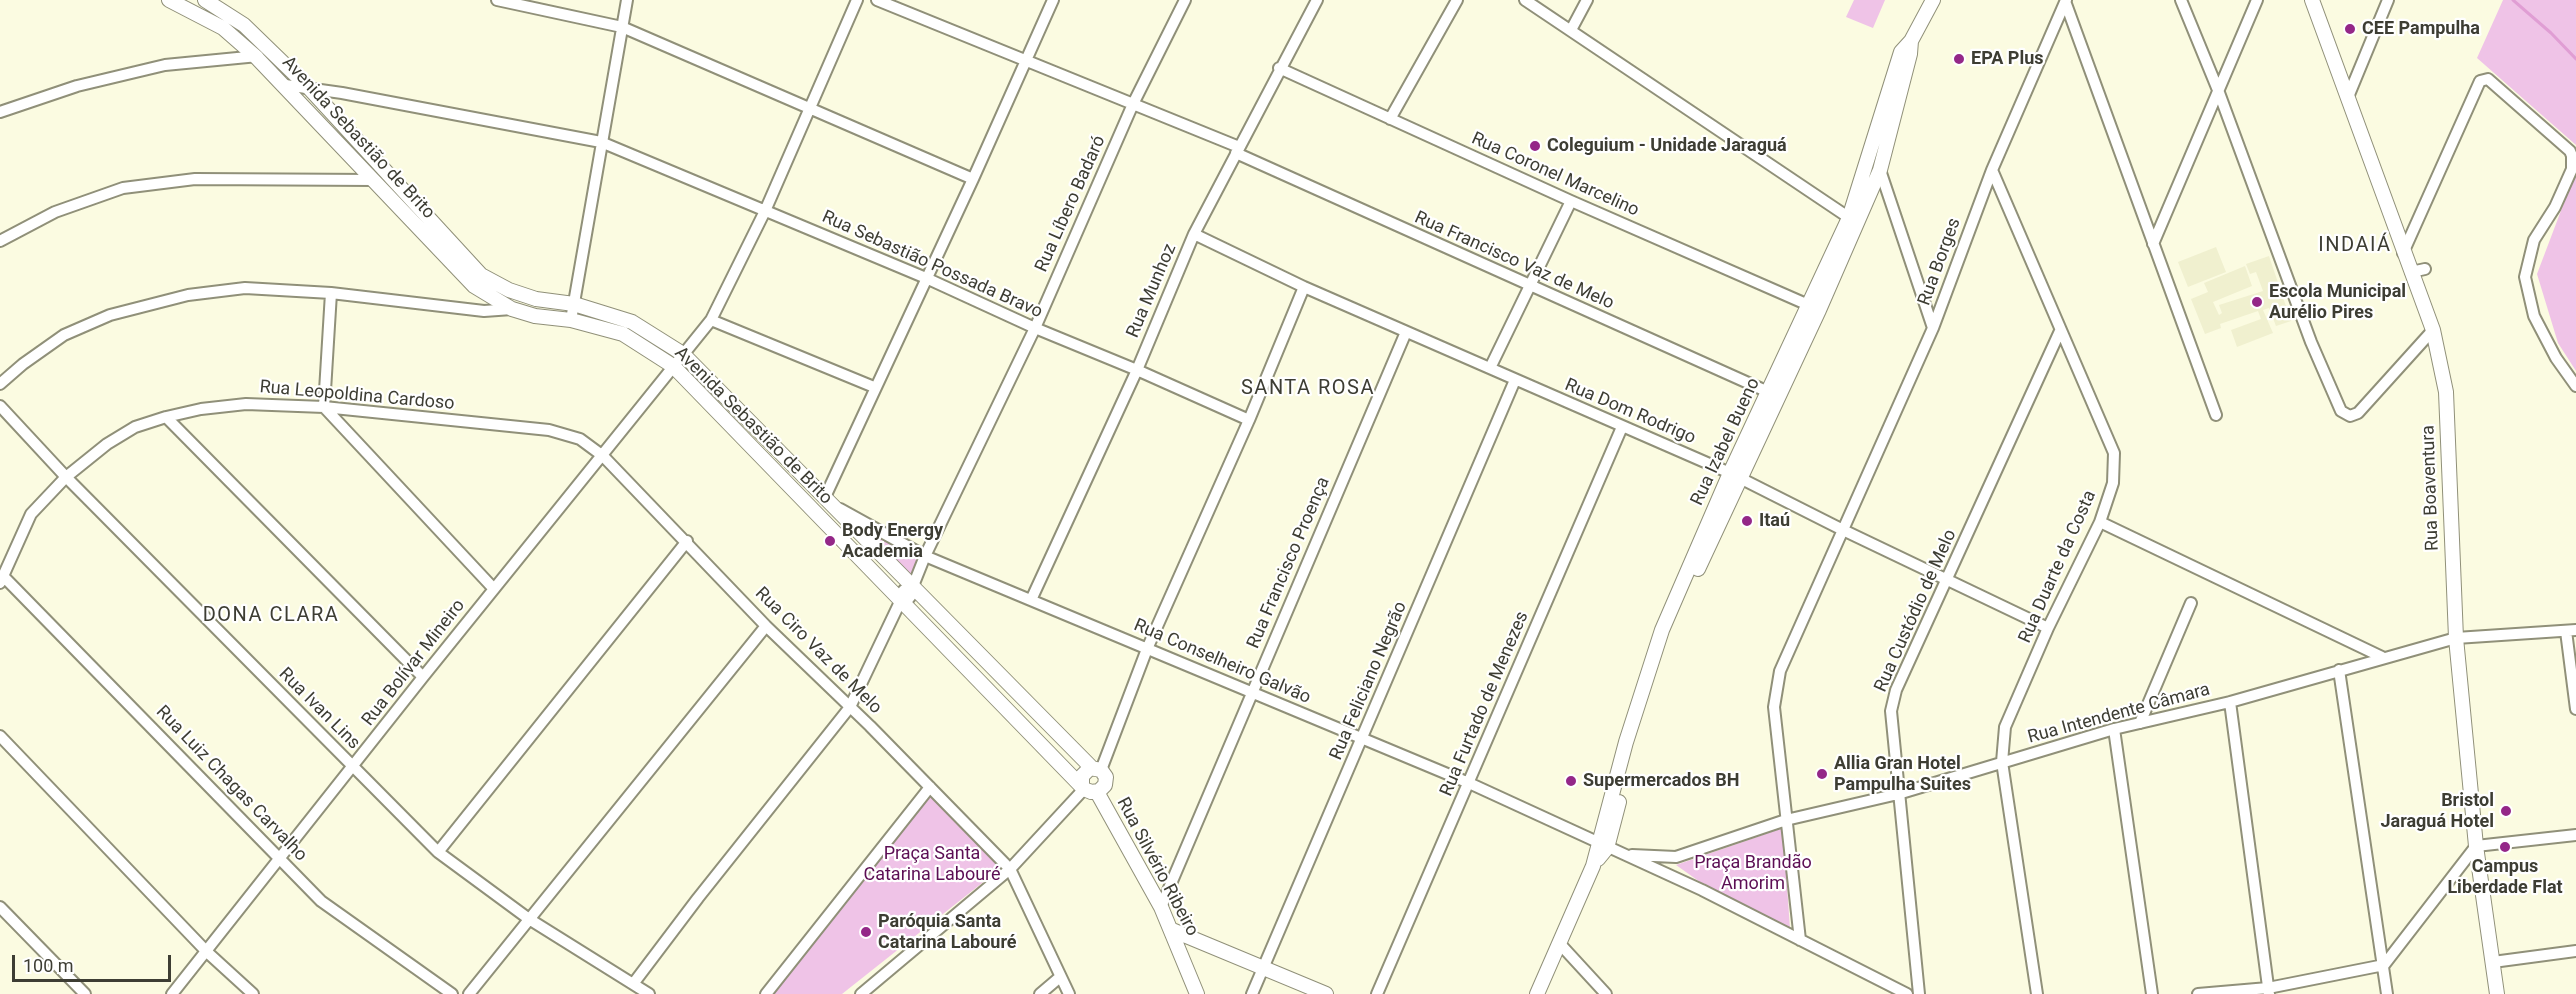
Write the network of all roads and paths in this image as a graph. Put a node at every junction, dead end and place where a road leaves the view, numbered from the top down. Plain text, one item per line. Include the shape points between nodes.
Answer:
1 (169, 0) edge
2 (205, 0) edge
3 (497, 0) edge
4 (627, 0) edge
5 (856, 0) edge
6 (877, 0) edge
7 (1053, 0) edge
8 (1185, 0) edge
9 (1317, 0) edge
10 (1457, 0) edge
11 (1525, 0) edge
12 (1587, 0) edge
13 (1933, 0) edge
14 (2181, 0) edge
15 (2257, 0) edge
16 (2312, 0) edge
17 (2388, 0) edge
18 (2066, 2) edge
19 (622, 27) junction
20 (1571, 30) junction
21 (1911, 41) junction
22 (255, 56) junction
23 (276, 56) junction
24 (1026, 61) junction
25 (1280, 68) junction
26 (285, 85) junction
27 (310, 89) junction
28 (2218, 90) junction
29 (2348, 97) junction
30 (1133, 104) junction
31 (808, 107) junction
32 (1882, 108) junction
33 (0, 112) edge
34 (1390, 119) junction
35 (601, 142) junction
36 (1238, 150) junction
37 (1880, 170) junction
38 (1992, 170) junction
39 (973, 179) junction
40 (374, 180) junction
41 (1879, 185) junction
42 (1571, 201) junction
43 (765, 211) junction
44 (1854, 220) junction
45 (1194, 234) junction
46 (0, 241) edge
47 (2153, 244) junction
48 (2403, 254) junction
49 (2425, 269) dead end
50 (2410, 272) junction
51 (926, 278) junction
52 (1304, 287) junction
53 (1530, 287) junction
54 (330, 293) junction
55 (574, 304) junction
56 (1814, 308) junction
57 (512, 309) junction
58 (711, 320) junction
59 (571, 321) junction
60 (1035, 328) junction
61 (1933, 328) junction
62 (2433, 330) junction
63 (2060, 331) junction
64 (1406, 332) junction
65 (683, 354) junction
66 (673, 366) junction
67 (1490, 368) junction
68 (1137, 370) junction
69 (1515, 380) junction
70 (0, 384) edge
71 (2576, 386) edge
72 (874, 387) junction
73 (1773, 395) junction
74 (0, 406) edge
75 (324, 407) junction
76 (2216, 415) dead end
77 (166, 417) junction
78 (1249, 420) junction
79 (1622, 427) junction
80 (603, 456) junction
81 (1735, 476) junction
82 (66, 477) junction
83 (830, 501) junction
84 (2100, 522) junction
85 (1844, 531) junction
86 (687, 541) junction
87 (925, 556) junction
88 (2, 579) edge
89 (1947, 580) junction
90 (913, 586) junction
91 (494, 589) junction
92 (1031, 600) junction
93 (900, 602) junction
94 (2191, 603) dead end
95 (766, 626) junction
96 (2048, 628) junction
97 (2571, 630) edge
98 (2456, 638) junction
99 (1147, 649) junction
100 (2382, 657) junction
101 (2339, 670) junction
102 (423, 677) junction
103 (1252, 693) junction
104 (2230, 702) junction
105 (850, 707) junction
106 (2576, 709) edge
107 (2140, 723) junction
108 (2114, 729) junction
109 (0, 736) edge
110 (1363, 739) junction
111 (2002, 762) junction
112 (353, 767) junction
113 (1097, 769) junction
114 (1468, 783) junction
115 (930, 787) junction
116 (1088, 788) junction
117 (1898, 794) junction
118 (1786, 820) junction
119 (2576, 835) edge
120 (1603, 846) junction
121 (2476, 846) junction
122 (438, 852) junction
123 (1626, 855) junction
124 (1676, 857) junction
125 (280, 858) junction
126 (1010, 869) junction
127 (1675, 879) junction
128 (0, 907) edge
129 (1161, 907) junction
130 (529, 919) junction
131 (1172, 930) junction
132 (1188, 937) junction
133 (1800, 940) junction
134 (1560, 944) junction
135 (1179, 949) junction
136 (2576, 951) edge
137 (207, 952) junction
138 (2493, 962) junction
139 (2384, 965) junction
140 (1264, 969) junction
141 (1060, 978) junction
142 (633, 984) junction
143 (2269, 991) edge
144 (85, 994) edge
145 (172, 994) edge
146 (253, 994) edge
147 (452, 994) edge
148 (469, 994) edge
149 (649, 994) edge
150 (766, 994) edge
151 (861, 994) edge
152 (1040, 994) edge
153 (1069, 994) edge
154 (1197, 994) edge
155 (1252, 994) edge
156 (1326, 994) edge
157 (1377, 994) edge
158 (1537, 994) edge
159 (1606, 994) edge
160 (1907, 994) edge
161 (1919, 994) edge
162 (2037, 994) edge
163 (2152, 994) edge
164 (2198, 994) edge
165 (2387, 994) edge
166 (2497, 994) edge

1 - 22 street, Avenida Sebastião de Brito via 223,28
2 - 23 street, Avenida Sebastião de Brito via 244,25
3 - 19 street
4 - 19 street
5 - 31 street, Rua Bolívar Mineiro
6 - 24 street, Rua Francisco Vaz de Melo
7 - 24 street
8 - 30 street, Rua Líbero Badaró
9 - 25 street, Rua Munhoz
10 - 34 street
11 - 20 street
12 - 20 street
13 - 21 street, Rua Izabel Bueno
14 - 28 street
15 - 28 street
16 - 29 street, Rua Boaventura
17 - 29 street
18 - 38 street, Rua Borges
18 - 47 street
19 - 31 street
19 - 35 street
20 - 44 street
21 - 32 street, Rua Izabel Bueno via 1901,51
21 - 37 street, Rua Izabel Bueno
22 - 23 street
22 - 26 street, Avenida Sebastião de Brito
22 - 33 street via 165,65 77,86
23 - 27 street, Avenida Sebastião de Brito
24 - 30 street, Rua Francisco Vaz de Melo
24 - 39 street
25 - 34 street, Rua Coronel Marcelino
25 - 36 street, Rua Munhoz
26 - 27 street, Rua Sebastião Possada Bravo
26 - 40 street, Avenida Sebastião de Brito
27 - 35 street, Rua Sebastião Possada Bravo
27 - 55 street, Avenida Sebastião de Brito via 481,275 536,299
28 - 47 street
28 - 62 street via 2311,342 2341,411 2349,416 2358,413
29 - 48 street, Rua Boaventura
30 - 36 street, Rua Francisco Vaz de Melo
30 - 60 street, Rua Líbero Badaró
31 - 39 street
31 - 43 street, Rua Bolívar Mineiro
32 - 37 street via 1884,117 1875,156
32 - 44 street, Rua Izabel Bueno
34 - 42 street, Rua Coronel Marcelino
35 - 43 street, Rua Sebastião Possada Bravo
35 - 55 street
36 - 45 street, Rua Munhoz
36 - 53 street, Rua Francisco Vaz de Melo
37 - 41 street, Rua Izabel Bueno
38 - 61 street, Rua Borges
38 - 63 street, Rua Duarte da Costa
39 - 51 street
40 - 46 street via 195,178 123,188 55,212
40 - 57 street, Avenida Sebastião de Brito via 474,286
41 - 44 street, Rua Izabel Bueno
41 - 61 street
42 - 53 street
42 - 56 street, Rua Coronel Marcelino
43 - 51 street, Rua Sebastião Possada Bravo
43 - 58 street, Rua Bolívar Mineiro
44 - 56 street, Rua Izabel Bueno
45 - 52 street, Rua Dom Rodrigo
45 - 68 street, Rua Munhoz
47 - 76 street
48 - 50 street, Rua Boaventura
48 - 71 street via 2480,81 2488,79 2570,151 2573,162 2555,207 2534,240 2525,277 2534,316
49 - 50 street
50 - 62 street, Rua Boaventura
51 - 60 street, Rua Sebastião Possada Bravo
51 - 72 street
52 - 64 street, Rua Dom Rodrigo
52 - 78 street
53 - 67 street
53 - 73 street, Rua Francisco Vaz de Melo
54 - 57 street via 484,311
54 - 70 street via 245,288 188,295 110,315 64,335
54 - 75 street
55 - 59 street
55 - 65 street, Avenida Sebastião de Brito via 632,322
56 - 73 street, Rua Izabel Bueno
57 - 59 street, Avenida Sebastião de Brito
58 - 65 street, Rua Bolívar Mineiro
58 - 72 street
59 - 66 street, Avenida Sebastião de Brito via 623,334
60 - 68 street, Rua Sebastião Possada Bravo
60 - 87 street, Rua Líbero Badaró
61 - 85 street, Rua Borges
62 - 98 street, Rua Boaventura via 2446,393
63 - 84 street, Rua Duarte da Costa via 2114,453 2113,483
63 - 89 street, Rua Custódio de Melo
64 - 67 street, Rua Dom Rodrigo
64 - 103 street, Rua Francisco Proença
65 - 66 street, Rua Bolívar Mineiro
65 - 83 street, Avenida Sebastião de Brito
66 - 80 street, Rua Bolívar Mineiro
66 - 93 street, Avenida Sebastião de Brito
67 - 69 street, Rua Dom Rodrigo
68 - 78 street, Rua Sebastião Possada Bravo
68 - 92 street, Rua Munhoz
69 - 79 street, Rua Dom Rodrigo
69 - 110 street, Rua Feliciano Negrão
72 - 83 street
73 - 81 street, Rua Izabel Bueno
74 - 82 street, Rua Ivan Lins
75 - 77 street, Rua Leopoldina Cardoso via 246,404
75 - 80 street, Rua Leopoldina Cardoso via 549,430 580,440
75 - 91 street
77 - 82 street, Rua Leopoldina Cardoso via 135,427
77 - 102 street
78 - 99 street
79 - 81 street, Rua Dom Rodrigo
79 - 114 street, Rua Furtado de Menezes
80 - 86 street, Rua Ciro Vaz de Melo
80 - 91 street, Rua Bolívar Mineiro
81 - 85 street, Rua Dom Rodrigo
81 - 120 street, Rua Izabel Bueno via 1662,630 1626,742
82 - 88 street, Rua Leopoldina Cardoso via 31,514
82 - 112 street, Rua Ivan Lins
83 - 87 street, Rua Conselheiro Galvão
83 - 90 street, Avenida Sebastião de Brito
84 - 96 street, Rua Duarte da Costa
84 - 100 street
85 - 89 street, Rua Dom Rodrigo
85 - 118 street, Rua Borges via 1780,671 1774,707
86 - 95 street, Rua Ciro Vaz de Melo
86 - 122 street
87 - 90 street, Rua Líbero Badaró
87 - 92 street, Rua Conselheiro Galvão
88 - 125 street, Rua Luiz Chagas Carvalho
89 - 96 street, Rua Dom Rodrigo
89 - 117 street, Rua Custódio de Melo via 1896,690 1891,711
90 - 93 street, Rua Líbero Badaró via 910,599
90 - 113 street, Avenida Sebastião de Brito
91 - 102 street, Rua Bolívar Mineiro
92 - 99 street, Rua Conselheiro Galvão
93 - 105 street
93 - 116 street, Avenida Sebastião de Brito
94 - 107 street
95 - 105 street, Rua Ciro Vaz de Melo
95 - 130 street
96 - 111 street, Rua Duarte da Costa via 2005,727
97 - 98 street, Rua Intendente Câmara
97 - 106 street
98 - 100 street, Rua Intendente Câmara
98 - 121 street, Rua Boaventura
99 - 103 street, Rua Conselheiro Galvão
99 - 113 street
100 - 101 street, Rua Intendente Câmara
101 - 104 street, Rua Intendente Câmara
101 - 139 street
102 - 112 street, Rua Bolívar Mineiro
103 - 110 street, Rua Conselheiro Galvão
103 - 129 street, Rua Francisco Proença
104 - 107 street, Rua Intendente Câmara
104 - 143 street
105 - 115 street, Rua Ciro Vaz de Melo
105 - 142 street
107 - 108 street, Rua Intendente Câmara
108 - 111 street, Rua Intendente Câmara
108 - 163 street
109 - 137 street
110 - 114 street, Rua Conselheiro Galvão
110 - 140 street, Rua Feliciano Negrão
111 - 117 street, Rua Intendente Câmara
111 - 162 street, Rua Duarte da Costa
112 - 122 street, Rua Ivan Lins
112 - 125 street, Rua Bolívar Mineiro
113 - 116 street via 1084,773
113 - 116 street via 1106,781 1103,788
114 - 120 street, Rua Conselheiro Galvão
114 - 157 street, Rua Furtado de Menezes
115 - 126 street, Rua Ciro Vaz de Melo
115 - 150 street
116 - 126 street
116 - 129 street, Rua Silvério Ribeiro
117 - 118 street, Rua Intendente Câmara
117 - 161 street, Rua Custódio de Melo
118 - 124 street, Rua Intendente Câmara
118 - 133 street, Rua Borges
119 - 121 street
120 - 123 street, Rua Conselheiro Galvão
120 - 134 street, Rua Izabel Bueno
121 - 138 street, Rua Boaventura
121 - 139 street
122 - 130 street, Rua Ivan Lins
123 - 124 street, Rua Intendente Câmara
123 - 127 street
124 - 127 street via 1670,872
125 - 137 street, Rua Bolívar Mineiro
125 - 147 street, Rua Luiz Chagas Carvalho via 321,901
126 - 141 street, Rua Ciro Vaz de Melo
126 - 151 street
127 - 133 street
128 - 144 street
129 - 131 street, Rua Silvério Ribeiro
130 - 142 street, Rua Ivan Lins
130 - 148 street
131 - 132 street
131 - 135 street, Rua Silvério Ribeiro
132 - 135 street
132 - 140 street
133 - 160 street
134 - 158 street, Rua Izabel Bueno
134 - 159 street
135 - 154 street, Rua Silvério Ribeiro
136 - 138 street
137 - 145 street, Rua Bolívar Mineiro
137 - 146 street
138 - 166 street, Rua Boaventura
139 - 143 street
139 - 165 street
140 - 155 street, Rua Feliciano Negrão
140 - 156 street
141 - 152 street
141 - 153 street, Rua Ciro Vaz de Melo
142 - 149 street, Rua Ivan Lins
143 - 164 street

